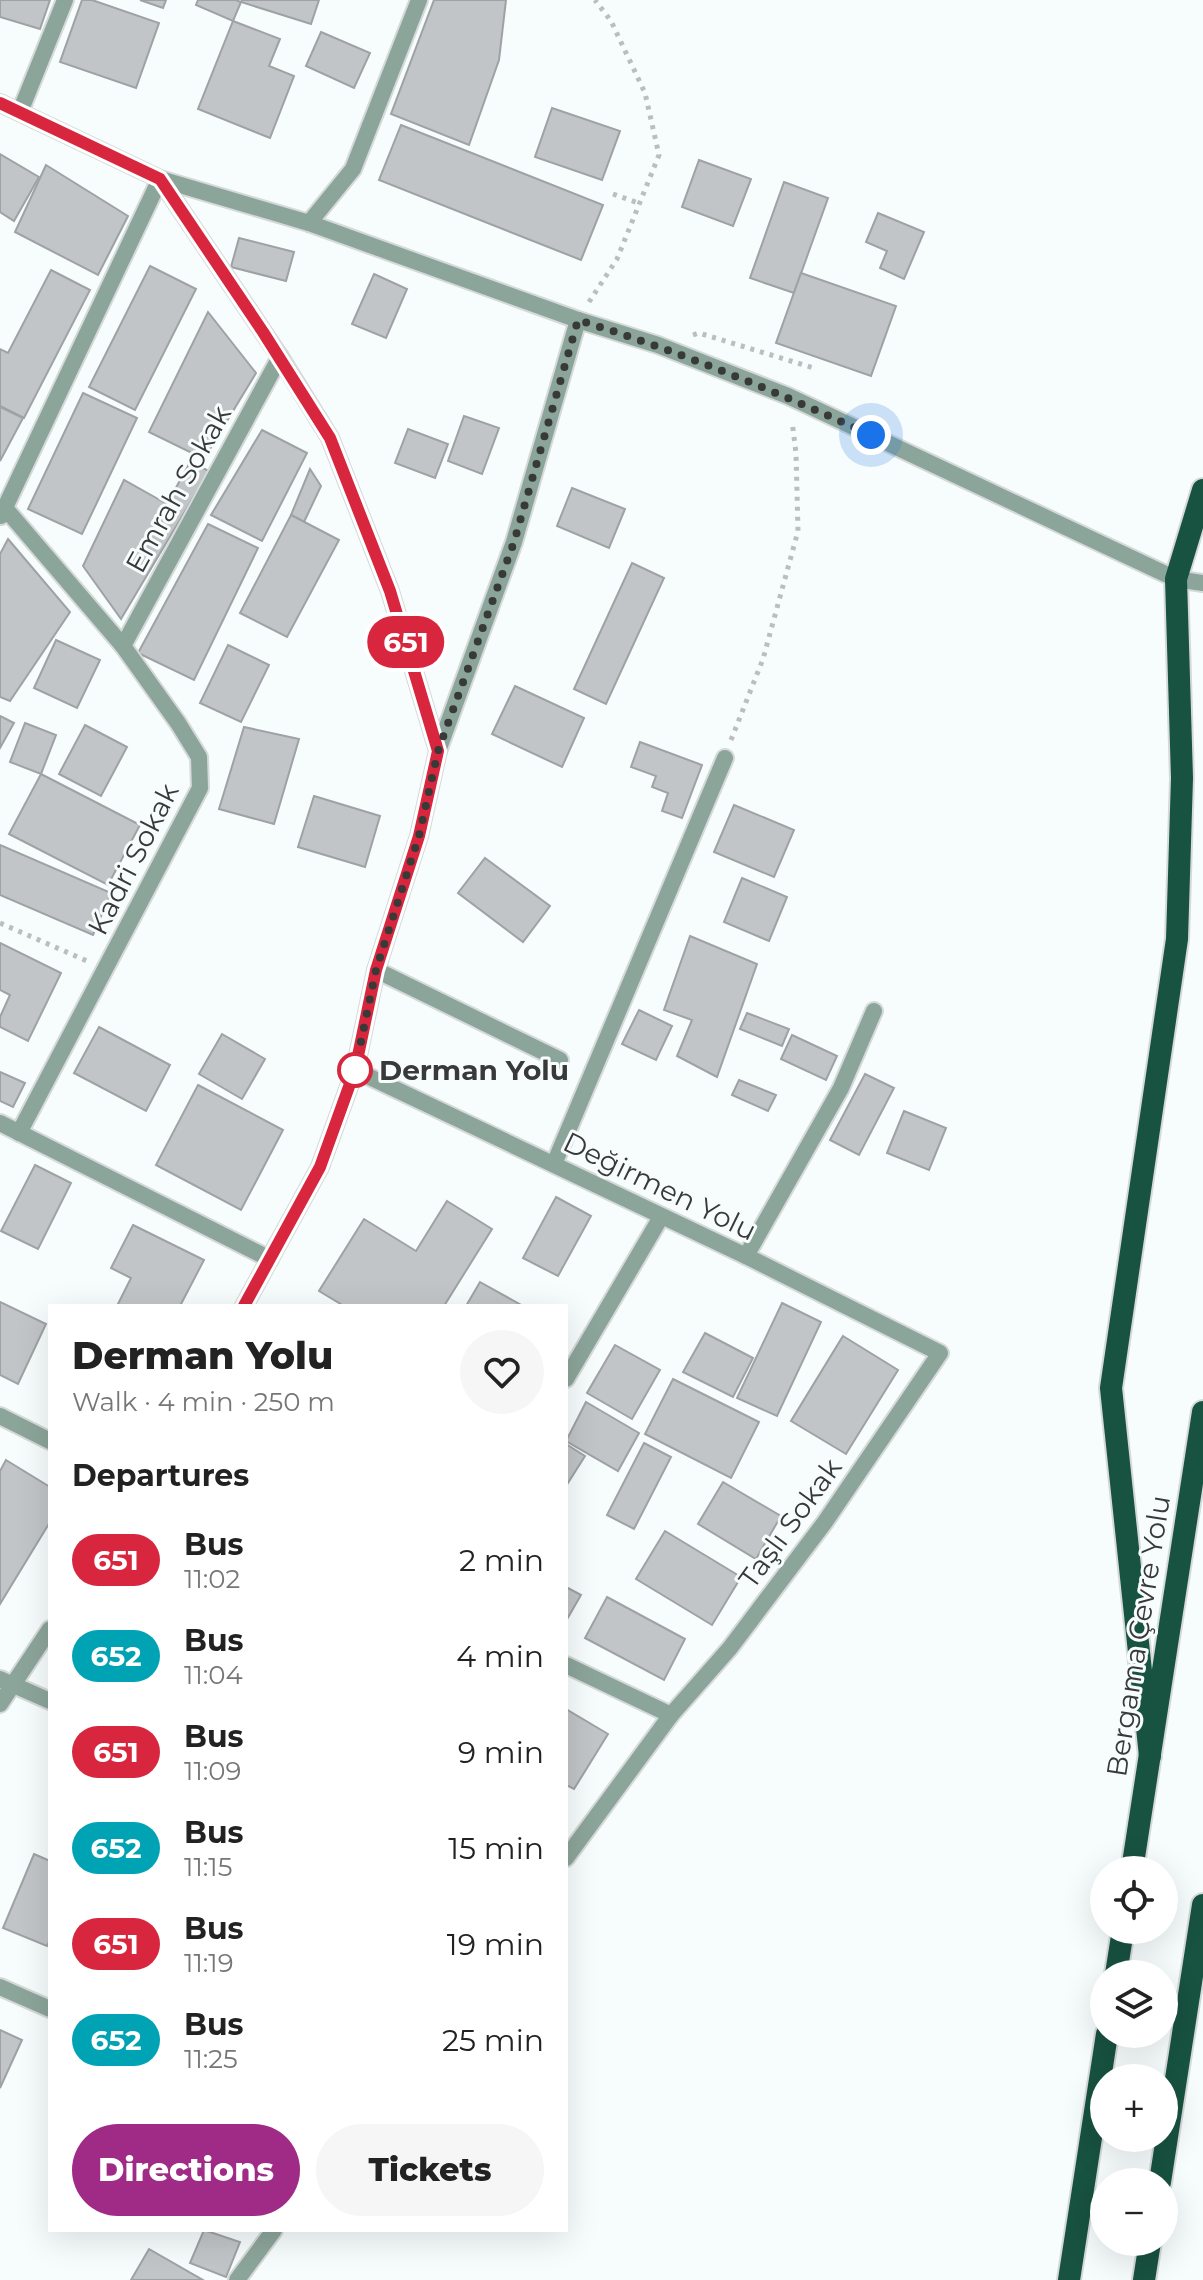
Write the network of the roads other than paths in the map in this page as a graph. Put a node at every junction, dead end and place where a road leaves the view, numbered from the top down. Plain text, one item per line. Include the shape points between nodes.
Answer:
1 (65, 0) edge
2 (419, 0) edge
3 (0, 103) edge
4 (20, 112) junction
5 (160, 179) junction
6 (309, 223) junction
7 (578, 320) junction
8 (280, 357) junction
9 (1203, 490) edge
10 (2, 513) edge
11 (1176, 579) junction
12 (1203, 583) edge
13 (123, 646) junction
14 (438, 751) junction
15 (725, 758) road end
16 (376, 970) junction
17 (874, 1011) dead end
18 (560, 1060) dead end
19 (355, 1070) junction
20 (0, 1123) edge
21 (19, 1133) junction
22 (554, 1164) junction
23 (661, 1217) junction
24 (746, 1256) junction
25 (270, 1259) junction
26 (245, 1304) edge
27 (940, 1353) joint
28 (568, 1376) edge
29 (1203, 1412) edge
30 (0, 1416) edge
31 (48, 1440) edge
32 (48, 1631) edge
33 (568, 1666) edge
34 (6, 1682) edge
35 (48, 1700) edge
36 (0, 1704) edge
37 (671, 1715) junction
38 (1150, 1756) junction
39 (568, 1855) edge
40 (1134, 1856) edge
41 (1203, 1905) edge
42 (0, 1987) edge
43 (48, 2008) edge
44 (1105, 2048) edge
45 (1162, 2168) edge
46 (273, 2232) edge
47 (1148, 2256) edge
48 (237, 2280) edge
49 (1069, 2280) edge
50 (1144, 2280) edge

1 - 4 street
2 - 6 street via 353,169
3 - 4 street
4 - 5 street
5 - 6 street
5 - 8 street
5 - 10 street
6 - 7 street
7 - 11 street via 788,396
7 - 14 street via 514,542
8 - 13 street, Emrah Sokak
8 - 14 street via 330,438 390,591
9 - 11 highway
10 - 13 street, Kadri Sokak
11 - 12 street
11 - 38 highway via 1182,778 1177,939 1111,1388
13 - 21 street, Kadri Sokak via 199,757 200,788
14 - 16 street via 419,836
15 - 22 street
16 - 18 street
16 - 19 street
17 - 24 street via 841,1088
19 - 22 street, Değirmen Yolu
19 - 25 street via 320,1167
20 - 21 street
21 - 25 street
22 - 23 street, Değirmen Yolu
23 - 24 street, Değirmen Yolu
23 - 28 street
24 - 27 street, Değirmen Yolu
25 - 26 street
27 - 37 street, Taşlı Sokak via 825,1522 730,1648
29 - 38 highway, Bergama Çevre Yolu
30 - 31 street
32 - 34 street
33 - 37 street
34 - 35 street
34 - 36 street
37 - 39 street, Taşlı Sokak
38 - 40 highway, Bergama Çevre Yolu
41 - 45 highway
42 - 43 street
44 - 49 highway
46 - 48 street
47 - 50 highway

